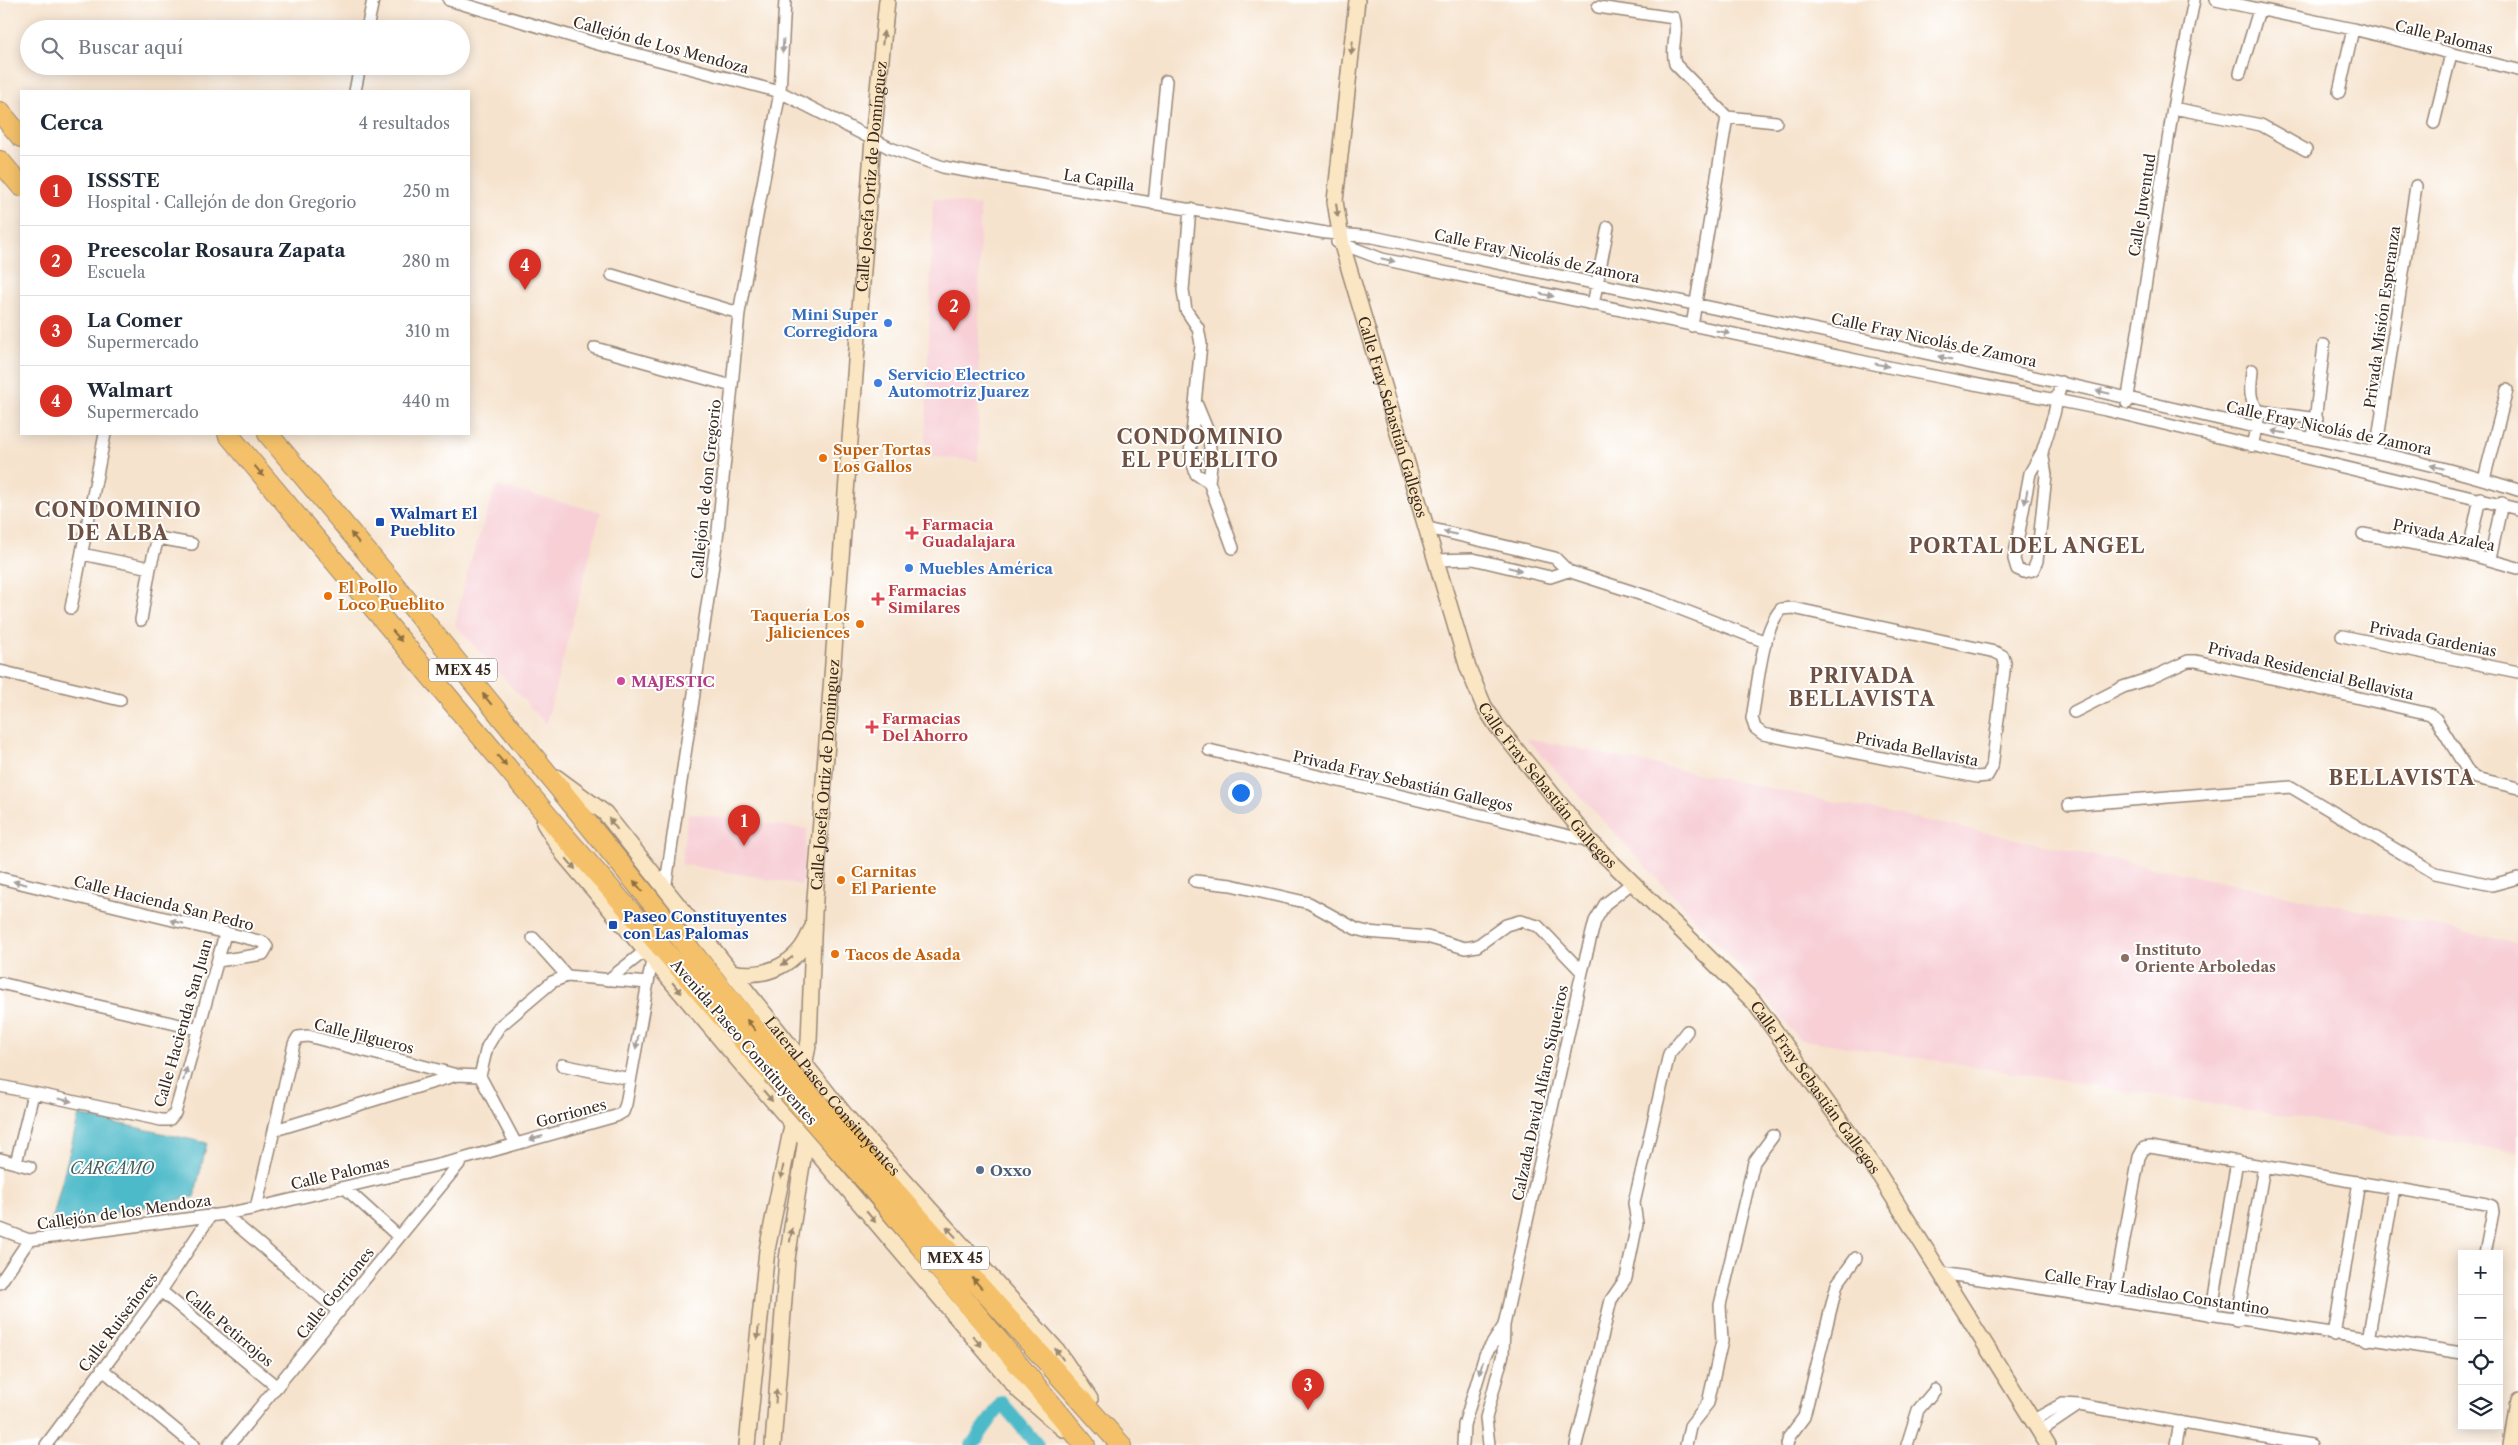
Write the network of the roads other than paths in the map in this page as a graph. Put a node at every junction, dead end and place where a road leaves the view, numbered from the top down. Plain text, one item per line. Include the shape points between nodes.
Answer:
1 (373, 0) edge
2 (449, 0) edge
3 (785, 0) edge
4 (886, 0) edge
5 (1357, 0) edge
6 (2194, 0) edge
7 (2216, 0) edge
8 (1598, 7) dead end
9 (2259, 10) junction
10 (369, 20) edge
11 (2353, 29) junction
12 (2451, 54) junction
13 (2518, 70) edge
14 (2240, 73) dead end
15 (358, 75) edge
16 (1166, 81) dead end
17 (355, 90) edge
18 (780, 92) junction
19 (2339, 92) dead end
20 (2173, 108) junction
21 (0, 112) edge
22 (1727, 117) junction
23 (1776, 122) dead end
24 (2434, 123) dead end
25 (20, 136) edge
26 (873, 139) junction
27 (2306, 150) dead end
28 (0, 160) edge
29 (20, 185) edge
30 (2416, 186) dead end
31 (1154, 204) junction
32 (1190, 209) junction
33 (1608, 227) dead end
34 (1336, 237) junction
35 (612, 274) dead end
36 (1597, 284) junction
37 (1696, 304) junction
38 (1594, 305) junction
39 (739, 314) junction
40 (1692, 326) junction
41 (2324, 345) dead end
42 (595, 348) dead end
43 (2252, 370) dead end
44 (2061, 382) junction
45 (732, 386) junction
46 (2507, 390) dead end
47 (2128, 398) junction
48 (2056, 400) junction
49 (1196, 404) junction
50 (2260, 410) junction
51 (2124, 415) junction
52 (2317, 419) junction
53 (2256, 428) junction
54 (105, 435) edge
55 (229, 435) edge
56 (269, 435) edge
57 (2313, 439) junction
58 (2252, 446) junction
59 (2042, 452) junction
60 (2376, 452) junction
61 (2458, 472) junction
62 (2484, 479) junction
63 (1209, 482) junction
64 (2518, 490) edge
65 (2454, 492) junction
66 (2480, 498) junction
67 (2502, 503) junction
68 (2518, 509) edge
69 (1424, 527) junction
70 (2362, 534) dead end
71 (192, 544) dead end
72 (1233, 548) dead end
73 (82, 554) junction
74 (2468, 554) junction
75 (2490, 559) junction
76 (1434, 560) junction
77 (150, 568) junction
78 (2518, 568) edge
79 (1568, 571) junction
80 (71, 608) dead end
81 (141, 620) dead end
82 (2342, 636) dead end
83 (1766, 642) junction
84 (0, 671) edge
85 (2518, 672) edge
86 (120, 700) dead end
87 (2074, 712) dead end
88 (1209, 750) dead end
89 (540, 764) junction
90 (517, 779) junction
91 (2518, 788) edge
92 (2069, 805) dead end
93 (1590, 841) junction
94 (0, 878) edge
95 (2518, 878) edge
96 (1195, 880) dead end
97 (1632, 883) junction
98 (665, 890) junction
99 (814, 921) junction
100 (225, 934) junction
101 (533, 938) dead end
102 (649, 956) junction
103 (218, 961) junction
104 (732, 972) junction
105 (1582, 972) junction
106 (567, 976) junction
107 (608, 980) junction
108 (0, 983) edge
109 (648, 983) junction
110 (197, 1029) junction
111 (1687, 1031) dead end
112 (809, 1041) junction
113 (804, 1063) junction
114 (562, 1065) dead end
115 (457, 1075) junction
116 (480, 1076) junction
117 (816, 1078) junction
118 (630, 1079) junction
119 (0, 1086) edge
120 (33, 1094) junction
121 (846, 1116) junction
122 (792, 1125) junction
123 (275, 1130) junction
124 (1773, 1136) dead end
125 (806, 1140) junction
126 (516, 1144) junction
127 (877, 1152) junction
128 (0, 1159) edge
129 (463, 1159) junction
130 (2238, 1162) junction
131 (16, 1163) junction
132 (825, 1163) junction
133 (30, 1167) dead end
134 (2264, 1168) junction
135 (2359, 1182) junction
136 (345, 1188) junction
137 (2394, 1188) junction
138 (848, 1190) junction
139 (256, 1208) junction
140 (224, 1214) junction
141 (211, 1215) junction
142 (0, 1229) edge
143 (399, 1237) junction
144 (29, 1240) junction
145 (768, 1250) junction
146 (2487, 1250) edge
147 (1856, 1258) dead end
148 (787, 1259) junction
149 (1942, 1273) junction
150 (0, 1283) edge
151 (161, 1291) junction
152 (2113, 1300) junction
153 (339, 1312) junction
154 (2211, 1315) junction
155 (2237, 1320) junction
156 (1504, 1325) junction
157 (2334, 1335) junction
158 (2368, 1340) junction
159 (2458, 1352) edge
160 (102, 1369) junction
161 (277, 1387) junction
162 (1935, 1390) dead end
163 (2518, 1400) edge
164 (2180, 1422) junction
165 (2036, 1426) junction
166 (1118, 1442) edge
167 (2295, 1444) edge
168 (46, 1445) edge
169 (194, 1445) edge
170 (229, 1445) edge
171 (747, 1445) edge
172 (772, 1445) edge
173 (1083, 1445) edge
174 (1462, 1445) edge
175 (1489, 1445) edge
176 (1576, 1445) edge
177 (1686, 1445) edge
178 (1787, 1445) edge
179 (1907, 1445) edge
180 (2048, 1445) edge
181 (2176, 1445) edge
182 (2312, 1445) edge
183 (2511, 1445) edge

1 - 10 street
2 - 18 street, Callejón de Los Mendoza via 544,29
3 -> 18 street, Callejón de don Gregorio
26 -> 4 street, Calle Josefa Ortiz de Domínguez
5 -> 34 street, Calle Fray Sebastián Gallegos via 1335,201
6 - 20 street, Calle Juventud
7 - 9 street, Calle Palomas
8 - 22 street via 1674,18 1672,53 1675,64
9 - 11 street, Calle Palomas
9 - 14 street
11 - 12 street, Calle Palomas
11 - 19 street
12 - 13 street, Calle Palomas
12 - 24 street
15 - 17 street
16 - 31 street
18 - 26 street, Callejón de Los Mendoza
18 - 39 street, Callejón de don Gregorio
20 - 27 street via 2261,125
20 - 47 street, Calle Juventud
21 - 25 highway
22 - 23 street
22 - 37 street
26 - 31 street, La Capilla via 943,167
26 - 99 street, Calle Josefa Ortiz de Domínguez
28 - 29 highway
30 - 60 street, Privada Misión Esperanza
31 - 32 street, La Capilla
32 - 34 street, La Capilla
32 - 49 street via 1183,290 1186,310 1198,328 1202,344
33 - 36 street
34 - 36 street, Calle Fray Nicolás de Zamora via 1373,237
34 -> 38 street via 1382,259
34 - 69 street, Calle Fray Sebastián Gallegos
35 - 39 street
36 - 37 street, Calle Fray Nicolás de Zamora
36 - 38 street
37 - 40 street
44 -> 37 street, Calle Fray Nicolás de Zamora
38 - 40 street
39 - 45 street, Callejón de don Gregorio
40 -> 48 street
41 - 52 street
42 - 45 street
43 - 50 street via 2250,394 2253,405
47 -> 44 street, Calle Fray Nicolás de Zamora
44 - 48 street
45 - 98 street, Callejón de don Gregorio via 718,531
46 - 62 street
47 - 51 street, Calle Juventud
47 - 53 street, Calle Fray Nicolás de Zamora
48 - 51 street
48 - 59 street
49 - 63 street via 1208,434
49 - 63 street via 1190,454 1196,474
50 - 52 street
50 - 53 street
51 - 58 street
52 - 57 street
57 -> 53 street, Calle Fray Nicolás de Zamora
53 - 58 street
54 - 73 street
55 -> 90 highway, Avenida Paseo Constituyentes / MEX 45
89 -> 56 highway, Avenida Paseo Constituyentes / MEX 45
57 - 60 street, Calle Fray Nicolás de Zamora
58 - 65 street
59 -> 59 street via 2030,473 2014,559 2017,569 2024,572 2032,570 2037,561 2046,476
61 -> 60 street, Calle Fray Nicolás de Zamora
61 - 62 street, Calle Fray Nicolás de Zamora
61 - 65 street
62 - 64 street, Calle Fray Nicolás de Zamora
63 - 72 street
65 - 66 street
66 - 67 street
66 - 74 street
67 - 68 street
67 - 75 street
69 - 76 street, Calle Fray Sebastián Gallegos
79 -> 69 street via 1555,558
70 - 74 street, Privada Azalea
71 - 77 street via 158,538
73 - 77 street
73 - 80 street
74 - 75 street, Privada Azalea
75 - 78 street, Privada Azalea
76 -> 79 street via 1468,558 1550,577
76 - 93 street, Calle Fray Sebastián Gallegos via 1468,668 1484,706
77 - 81 street
79 - 83 street via 1652,598
82 - 85 street, Privada Gardenias
83 - 83 street, Privada Bellavista via 1752,718 1755,728 1763,734 1977,778 1987,776 1992,767 2005,663 2003,656 1792,608 1781,609 1774,616
84 - 86 street
87 - 91 street, Privada Residencial Bellavista via 2123,687 2188,661 2196,661 2430,714 2469,774
88 - 93 street, Privada Fray Sebastián Gallegos
98 -> 89 street, Lateral Paseo Consituyentes via 604,813
166 -> 89 highway, Avenida Paseo Constituyentes / MEX 45, bridge via 782,1063
90 -> 102 street via 564,855
90 - 173 highway, Avenida Paseo Constituyentes / MEX 45, bridge via 867,1182
92 - 95 street via 2291,787 2435,873 2492,885
93 - 97 street, Calle Fray Sebastián Gallegos
100 -> 94 street, Calle Hacienda San Pedro
96 - 105 street via 1309,903 1367,932 1427,937 1465,948 1477,946 1506,925 1520,921 1538,926
97 - 105 street, Calzada David Alfaro Siqueiros via 1605,904 1595,921
97 - 149 street, Calle Fray Sebastián Gallegos via 1754,1002 1872,1163
98 - 104 street, Lateral Paseo Consituyentes
99 -> 104 street via 804,944 781,966 752,974
99 - 112 street, Calle Josefa Ortiz de Domínguez
100 - 103 street, Calle Hacienda San Juan
100 - 103 street, Calle Hacienda San Pedro via 263,942 267,948 263,954
101 - 106 street
102 - 107 street
102 - 109 street, Gorriones
102 -> 122 street
103 - 110 street, Calle Hacienda San Juan
104 - 113 street, Lateral Paseo Consituyentes
105 - 156 street, Calzada David Alfaro Siqueiros
106 - 107 street
106 - 116 street via 552,982 499,1027 487,1047
107 - 109 street
108 - 110 street
109 -> 118 street, Gorriones
120 -> 110 street, Calle Hacienda San Juan via 169,1120 175,1114
111 - 176 street via 1669,1054 1634,1204 1637,1224 1626,1278 1611,1300
112 - 113 street, Calle Josefa Ortiz de Domínguez
112 - 117 street, Calle Josefa Ortiz de Domínguez
113 - 117 street, Lateral Paseo Consituyentes
113 - 122 street, Calle Josefa Ortiz de Domínguez
114 - 118 street
115 - 116 street, Calle Jilgueros
115 - 123 street, Calle Jilgueros
115 - 123 street, Calle Jilgueros via 308,1036 298,1037
116 - 126 street
117 - 121 street, Lateral Paseo Consituyentes
117 - 125 street, Calle Josefa Ortiz de Domínguez
118 -> 126 street, Gorriones via 623,1112 616,1116
119 - 120 street
120 - 131 street
121 - 127 street, Lateral Paseo Consituyentes
121 - 132 street via 843,1146
122 - 125 street
122 -> 145 street, Calle Josefa Ortiz de Domínguez
123 - 139 street, Calle Jilgueros
124 - 177 street via 1754,1162 1720,1305 1722,1341 1708,1403 1690,1426
125 - 132 street
148 -> 125 street, Calle Josefa Ortiz de Domínguez
126 - 129 street, Gorriones
127 - 138 street via 857,1155
166 -> 127 street, Lateral Paseo Consituyentes via 1057,1350
128 - 131 street
129 - 136 street, Calle Palomas
129 - 143 street, Calle Gorriones
130 - 134 street
130 - 152 street via 2144,1148 2139,1156
130 - 154 street
131 - 133 street
132 - 138 street
134 - 135 street
134 - 155 street
135 - 137 street
135 - 157 street
136 - 139 street, Calle Palomas
136 - 143 street
137 - 146 street via 2492,1206
137 - 158 street
138 -> 173 street via 1019,1392
139 - 140 street, Calle Palomas
140 - 141 street, Callejón de los Mendoza
140 - 153 street
141 - 144 street, Callejón de los Mendoza
141 - 151 street, Calle Ruiseñores
142 - 144 street, Callejón de los Mendoza
143 - 153 street, Calle Gorriones
144 - 150 street
145 - 148 street via 777,1250
145 -> 171 street, Calle Josefa Ortiz de Domínguez
147 - 178 street via 1837,1284 1804,1417
172 -> 148 street, Calle Josefa Ortiz de Domínguez
149 - 152 street, Calle Fray Ladislao Constantino
149 - 165 street, Calle Fray Sebastián Gallegos
151 - 160 street, Calle Ruiseñores
151 - 161 street, Calle Petirrojos
152 - 154 street, Calle Fray Ladislao Constantino
153 - 161 street, Calle Gorriones
154 - 155 street, Calle Fray Ladislao Constantino
155 - 157 street, Calle Fray Ladislao Constantino
156 -> 174 street, Calzada David Alfaro Siqueiros via 1485,1355 1464,1425
156 - 175 street, Calzada David Alfaro Siqueiros via 1503,1354 1486,1418
157 - 158 street, Calle Fray Ladislao Constantino
158 - 159 street, Calle Fray Ladislao Constantino
160 - 168 street, Calle Ruiseñores
160 - 169 street
161 - 170 street, Calle Gorriones
162 - 179 street via 1918,1410
163 - 183 street
164 - 165 street via 2079,1405
164 - 167 street
164 - 181 street
165 - 180 street, Calle Fray Sebastián Gallegos
167 - 182 street

